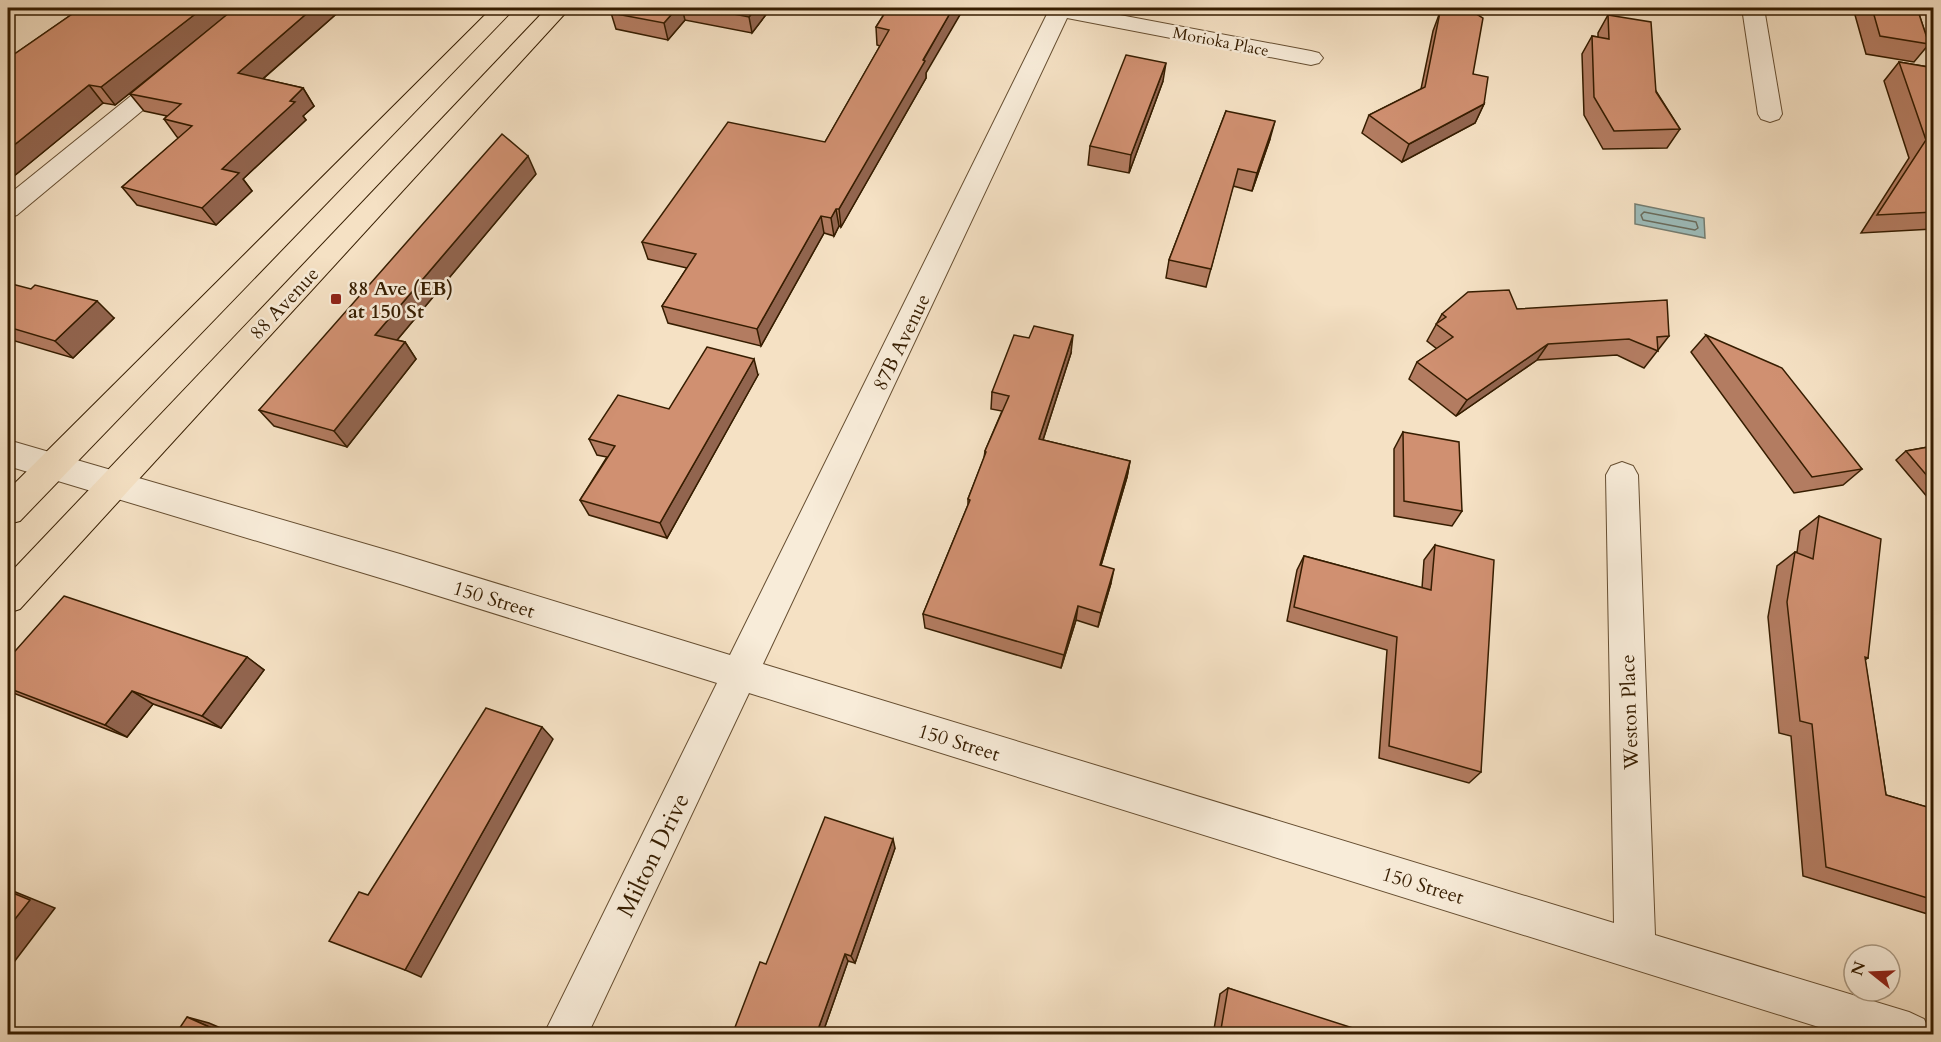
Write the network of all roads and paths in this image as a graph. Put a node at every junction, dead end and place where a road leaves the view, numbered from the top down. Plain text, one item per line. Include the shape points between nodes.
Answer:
1 (504, 8) edge
2 (559, 8) edge
3 (1753, 8) edge
4 (1060, 9) edge
5 (1311, 58) dead end
6 (189, 60) edge
7 (1770, 114) dead end
8 (8, 209) edge
9 (8, 453) edge
10 (51, 468) junction
11 (1622, 475) dead end
12 (114, 485) junction
13 (8, 511) edge
14 (8, 598) edge
15 (740, 676) junction
16 (1635, 950) junction
17 (566, 1035) edge
18 (1909, 1035) edge

1 - 10 main road
2 - 12 main road, 88 Avenue
3 - 7 street
4 - 5 street, Morioka Place
4 - 15 street, 87B Avenue
6 - 8 street
9 - 10 street, 150 Street
10 - 12 street, 150 Street
10 - 13 main road
11 - 16 street, Weston Place
12 - 14 main road, 88 Avenue
12 - 15 street, 150 Street via 400,569
15 - 16 street, 150 Street
15 - 17 street, Milton Drive
16 - 18 street, 150 Street

